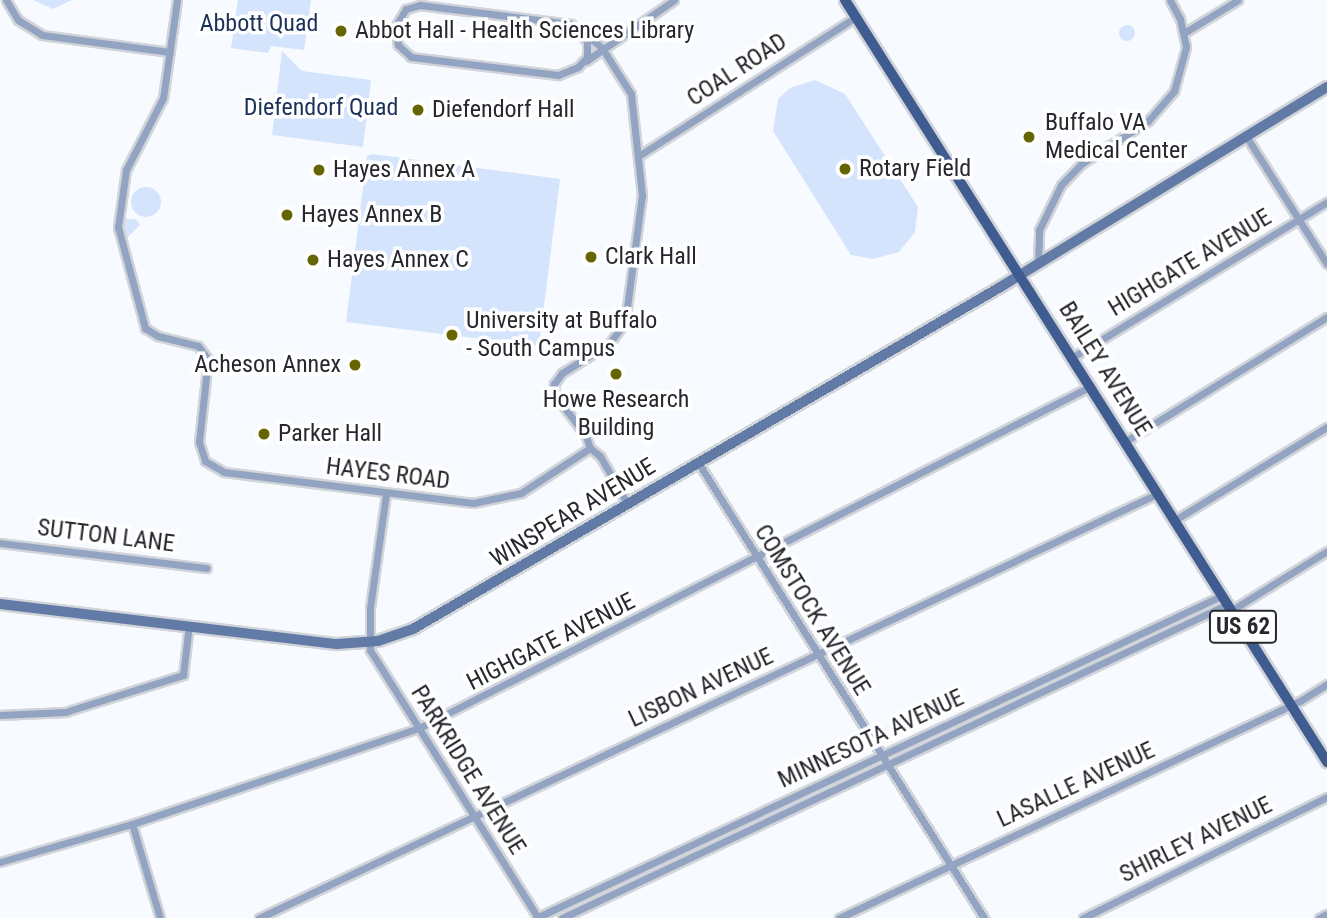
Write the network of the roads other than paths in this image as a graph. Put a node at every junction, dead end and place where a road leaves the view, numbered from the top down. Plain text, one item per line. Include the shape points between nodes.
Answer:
1 (6, 0) edge
2 (177, 0) edge
3 (674, 0) edge
4 (845, 0) edge
5 (1170, 0) edge
6 (1238, 0) edge
7 (0, 10) edge
8 (10, 11) junction
9 (856, 17) junction
10 (580, 30) junction
11 (1184, 33) junction
12 (602, 48) junction
13 (170, 52) junction
14 (584, 63) junction
15 (1327, 87) edge
16 (1246, 136) junction
17 (640, 155) junction
18 (1327, 202) edge
19 (1299, 219) junction
20 (1038, 264) junction
21 (1327, 264) edge
22 (1021, 274) junction
23 (1327, 317) edge
24 (1073, 357) junction
25 (1091, 386) junction
26 (1327, 427) edge
27 (1126, 440) junction
28 (590, 448) junction
29 (699, 464) junction
30 (1159, 493) junction
31 (386, 494) junction
32 (628, 505) junction
33 (1175, 520) junction
34 (0, 543) edge
35 (1327, 551) edge
36 (757, 557) junction
37 (206, 568) dead end
38 (1228, 603) junction
39 (0, 604) edge
40 (189, 625) junction
41 (369, 642) junction
42 (818, 654) junction
43 (1052, 674) junction
44 (1327, 684) edge
45 (1057, 685) junction
46 (1291, 705) junction
47 (0, 715) edge
48 (419, 728) junction
49 (881, 755) junction
50 (1327, 762) edge
51 (887, 765) junction
52 (1327, 797) edge
53 (475, 816) junction
54 (132, 824) junction
55 (712, 836) junction
56 (716, 845) junction
57 (0, 862) edge
58 (951, 866) junction
59 (1327, 914) edge
60 (160, 918) edge
61 (259, 918) edge
62 (537, 918) edge
63 (562, 918) edge
64 (839, 918) edge
65 (984, 918) edge
66 (1083, 918) edge
67 (1319, 918) edge

1 - 8 street
2 - 13 street, HAYES ROAD
3 - 12 street
4 - 9 main road, BAILEY AVENUE / US 62
5 - 11 street
6 - 11 street
7 - 8 street
8 - 13 street via 42,35
9 - 17 street, COAL ROAD
9 - 22 main road, BAILEY AVENUE / US 62
10 - 12 street
10 - 14 street via 589,51
10 - 14 street via 563,21 420,5 400,15 394,33 403,53 411,57 552,75
11 - 20 street via 1179,79 1167,102 1148,121 1080,164 1054,195 1036,242
12 - 14 street
12 - 17 street via 631,94
13 - 31 street, HAYES ROAD via 160,107 122,182 118,227 145,328 198,346 208,359 201,455 224,472
15 - 16 street, WINSPEAR AVENUE
16 - 19 street
16 - 20 street, WINSPEAR AVENUE
17 - 28 street via 641,210 625,322 610,343 562,373 554,384 557,398
18 - 19 street, HIGHGATE AVENUE
19 - 21 street
19 - 24 street, HIGHGATE AVENUE
20 - 22 street, WINSPEAR AVENUE
22 - 24 main road, BAILEY AVENUE / US 62
22 - 29 street, WINSPEAR AVENUE
23 - 27 street
24 - 25 main road, BAILEY AVENUE / US 62
25 - 27 main road, BAILEY AVENUE / US 62
25 - 36 street, HIGHGATE AVENUE
26 - 33 street
27 - 30 main road, BAILEY AVENUE / US 62
28 - 31 street, HAYES ROAD via 532,488 500,500 462,503
28 - 32 street via 600,456
29 - 32 street, WINSPEAR AVENUE
29 - 36 street, COMSTOCK AVENUE
30 - 33 main road, BAILEY AVENUE / US 62
30 - 42 street, LISBON AVENUE
31 - 41 street
32 - 41 street, WINSPEAR AVENUE via 430,620
33 - 38 main road, BAILEY AVENUE / US 62
34 - 37 street, SUTTON LANE
35 - 38 street, MINNESOTA AVENUE
36 - 42 street, COMSTOCK AVENUE
36 - 48 street, HIGHGATE AVENUE
38 - 43 street, MINNESOTA AVENUE
38 - 45 street, MINNESOTA AVENUE
38 - 46 main road, BAILEY AVENUE / US 62
39 - 40 street, WINSPEAR AVENUE
40 - 41 street, WINSPEAR AVENUE via 337,643
40 - 47 street via 183,676 65,712
41 - 48 street, PARKRIDGE AVENUE
42 - 49 street, COMSTOCK AVENUE
42 - 53 street, LISBON AVENUE
43 - 45 street
43 - 49 street, MINNESOTA AVENUE
44 - 46 street, LASALLE AVENUE
45 - 51 street, MINNESOTA AVENUE
46 - 50 main road, BAILEY AVENUE / US 62
46 - 58 street, LASALLE AVENUE
48 - 53 street, PARKRIDGE AVENUE
48 - 54 street, HIGHGATE AVENUE
49 - 51 street, COMSTOCK AVENUE
49 - 55 street, MINNESOTA AVENUE
51 - 56 street, MINNESOTA AVENUE
51 - 58 street, COMSTOCK AVENUE
52 - 66 street, SHIRLEY AVENUE
53 - 61 street, LISBON AVENUE
53 - 62 street, PARKRIDGE AVENUE
54 - 57 street, HIGHGATE AVENUE
54 - 60 street
55 - 56 street
55 - 62 street, MINNESOTA AVENUE
56 - 63 street, MINNESOTA AVENUE
58 - 64 street, LASALLE AVENUE
58 - 65 street, COMSTOCK AVENUE
59 - 67 street

